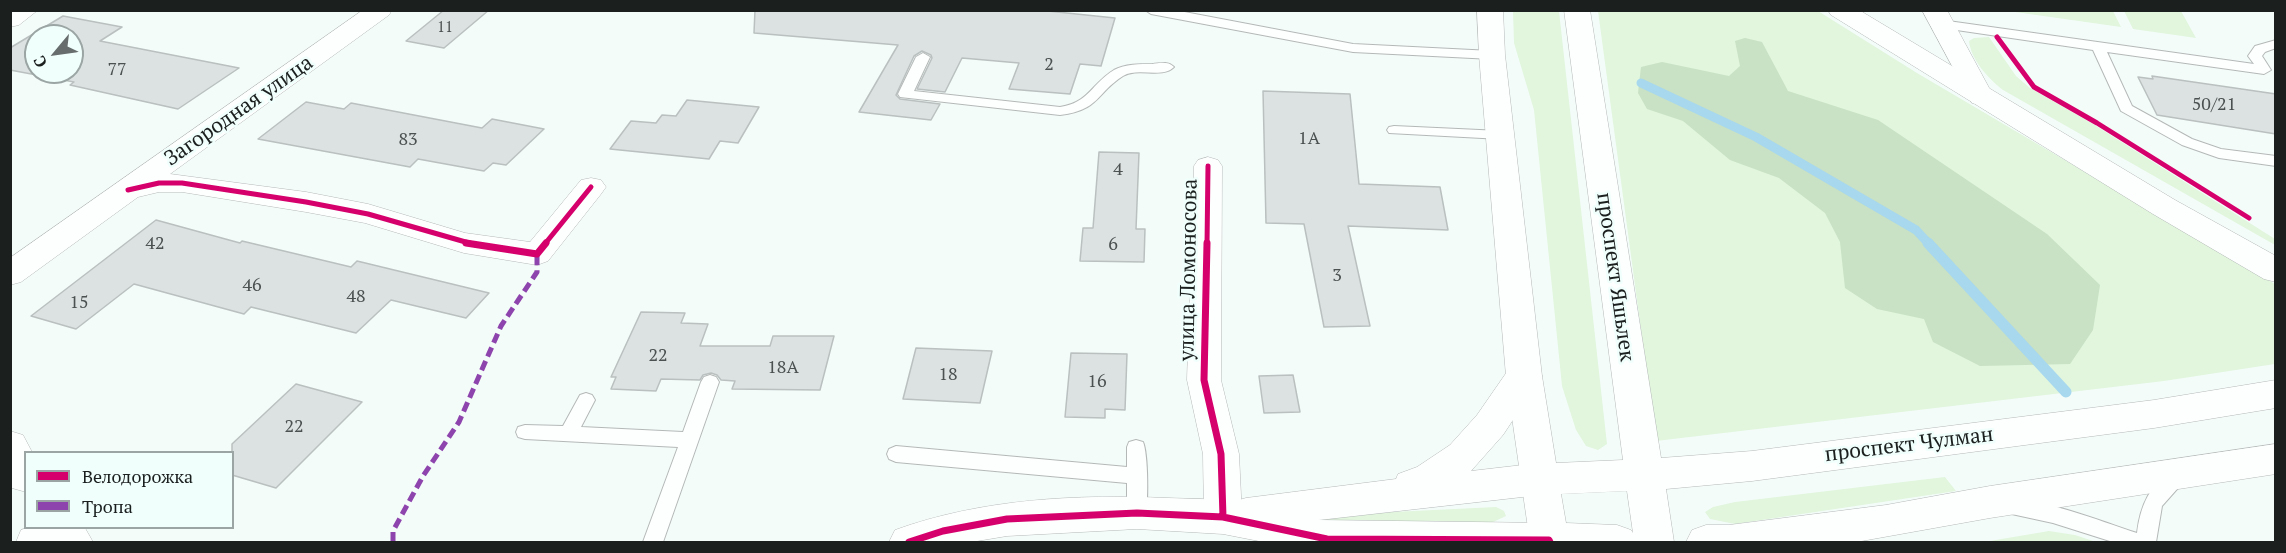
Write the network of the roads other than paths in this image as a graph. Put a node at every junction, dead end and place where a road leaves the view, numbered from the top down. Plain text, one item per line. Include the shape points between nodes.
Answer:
1 (26, 10) edge
2 (380, 10) edge
3 (1151, 10) edge
4 (1490, 10) edge
5 (1577, 10) edge
6 (1840, 10) edge
7 (1938, 17) edge
8 (10, 20) edge
9 (2276, 44) edge
10 (2098, 46) junction
11 (1492, 55) junction
12 (923, 57) dead end
13 (1167, 67) dead end
14 (1981, 97) junction
15 (1394, 130) dead end
16 (1501, 135) junction
17 (2276, 161) edge
18 (1208, 166) dead end
19 (591, 188) dead end
20 (128, 190) junction
21 (2276, 271) edge
22 (10, 274) edge
23 (1524, 376) junction
24 (710, 382) dead end
25 (2276, 394) edge
26 (586, 400) dead end
27 (525, 432) dead end
28 (568, 434) junction
29 (691, 440) junction
30 (10, 446) edge
31 (1136, 447) dead end
32 (896, 454) dead end
33 (2276, 459) edge
34 (24, 473) edge
35 (1643, 475) junction
36 (2181, 475) junction
37 (1540, 479) junction
38 (1137, 495) junction
39 (1356, 499) junction
40 (1990, 502) junction
41 (1223, 517) junction
42 (57, 529) edge
43 (60, 529) edge
44 (1871, 532) edge
45 (1550, 541) edge
46 (1366, 542) edge
47 (36, 543) edge
48 (74, 543) edge
49 (653, 543) edge
50 (909, 543) edge
51 (1617, 543) edge
52 (1654, 543) edge
53 (1706, 543) edge
54 (2138, 543) edge
55 (2146, 543) edge

1 - 8 street
2 - 20 street, Загородная улица
3 - 11 lane via 1353,48
4 - 11 main road
5 - 35 main road, проспект Яшьлек
6 - 14 main road
7 - 10 lane
7 - 14 street
9 - 10 lane via 2260,49 2255,56 2264,70
10 - 17 lane via 2126,108 2187,142 2218,153
11 - 16 main road
12 - 13 lane via 905,94 1060,111 1076,110 1086,104 1119,73
14 - 21 main road
15 - 16 lane
16 - 23 main road
18 - 41 street, улица Ломоносова via 1204,380 1221,454
19 - 20 street via 537,254 464,243 368,214 295,200 182,183
20 - 22 street, Загородная улица
23 - 37 main road
23 - 39 main road via 1463,458 1425,482
24 - 29 lane
25 - 35 main road, проспект Чулман via 2154,414 1752,466
26 - 28 lane
27 - 28 lane
28 - 29 lane
29 - 49 lane
30 - 34 main road
31 - 38 lane
32 - 38 lane
33 - 36 main road
35 - 37 main road, проспект Чулман
35 - 52 main road, проспект Яшьлек
36 - 40 main road
36 - 55 lane via 2160,492 2148,515
37 - 39 main road, проспект Чулман
37 - 45 main road
38 - 41 main road
38 - 50 main road via 944,531
39 - 41 main road
40 - 44 main road
40 - 54 lane via 2053,514
41 - 46 main road via 1327,539
42 - 47 street
43 - 48 main road
44 - 53 main road
45 - 46 main road
45 - 51 main road

